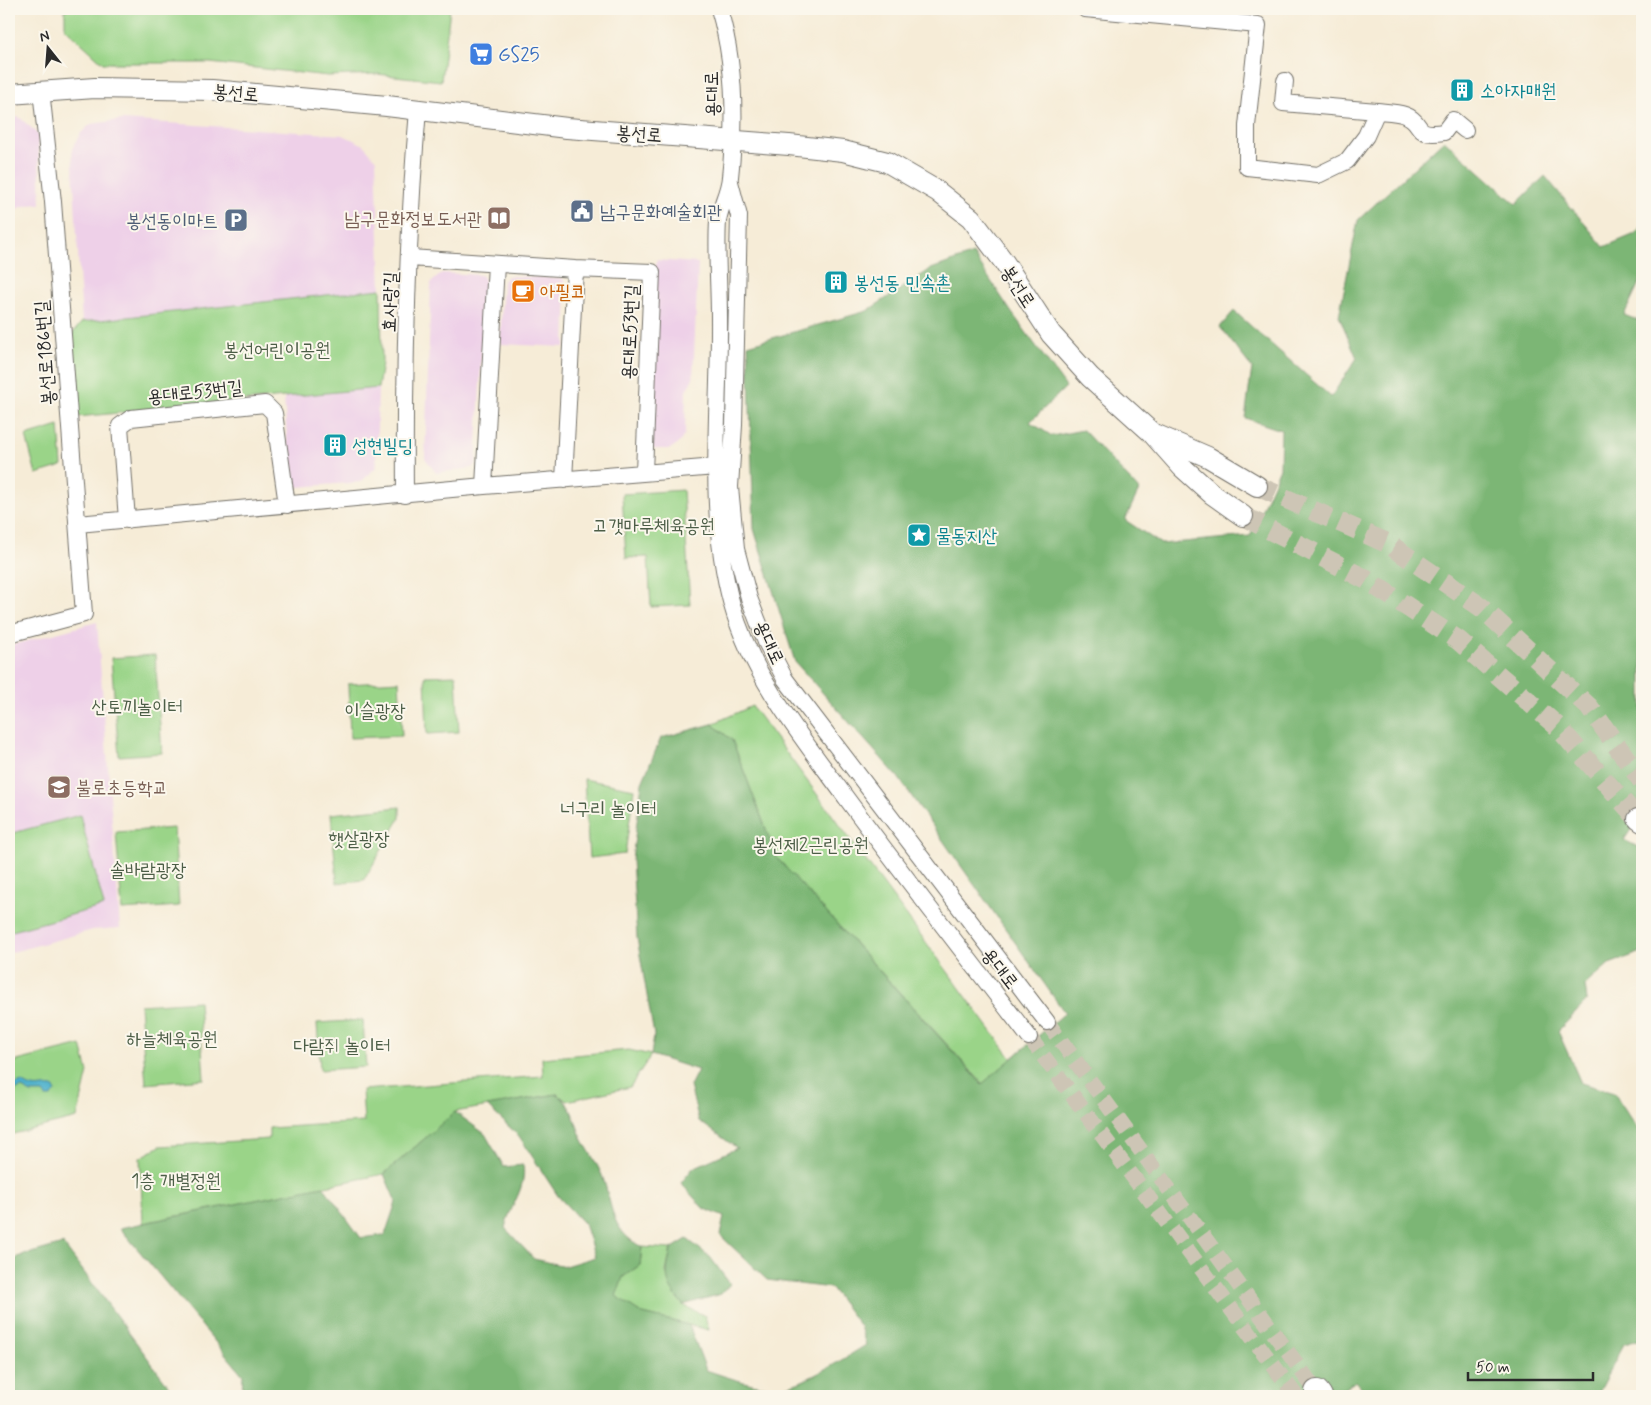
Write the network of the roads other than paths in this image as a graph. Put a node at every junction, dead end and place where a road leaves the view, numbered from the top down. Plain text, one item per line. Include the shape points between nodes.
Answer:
1 (719, 9) edge
2 (1085, 9) edge
3 (1285, 81) dead end
4 (41, 90) junction
5 (9, 94) edge
6 (418, 110) junction
7 (1377, 111) junction
8 (1465, 130) dead end
9 (732, 140) junction
10 (730, 180) junction
11 (410, 258) junction
12 (496, 264) junction
13 (575, 269) junction
14 (1151, 432) junction
15 (716, 467) junction
16 (644, 472) junction
17 (564, 480) junction
18 (484, 486) junction
19 (1257, 486) tunnel mouth
20 (405, 495) junction
21 (287, 505) junction
22 (1243, 516) tunnel mouth
23 (127, 520) junction
24 (78, 524) junction
25 (9, 634) edge
26 (1046, 1022) tunnel mouth
27 (1029, 1037) tunnel mouth

1 - 9 street, 용대로 via 731,61
2 - 7 street via 1258,25 1247,126 1247,167 1318,175 1347,161 1366,136
3 - 7 street via 1283,103
4 - 5 main road, 봉선로
4 - 6 main road, 봉선로 via 212,90
4 - 24 street, 봉선로186번길
6 - 9 main road, 봉선로 via 567,128
6 - 11 street, 효사랑길
7 - 8 street via 1406,115 1422,132 1430,134 1444,132 1453,120
9 - 10 street, 용대로
9 - 14 main road, 봉선로 via 843,151 888,162 937,191 970,218 1004,262 1051,334 1090,377
10 - 15 street, 용대로 via 718,219 720,377
10 - 26 street, 용대로 via 739,216 730,487 736,549 749,598 785,679
11 - 12 street
11 - 20 street, 효사랑길
12 - 13 street
12 - 18 street
13 - 16 street, 용대로53번길 via 652,272
13 - 17 street
14 - 19 main road via 1208,457
14 - 22 main road via 1188,473
15 - 16 street
15 - 27 street, 용대로 via 723,560 732,606 771,692 889,856
16 - 17 street
17 - 18 street
18 - 20 street
20 - 21 street
21 - 23 street
21 - 23 street, 용대로53번길 via 274,413 266,404 131,418 120,426
23 - 24 street
24 - 25 street, 봉선로186번길 via 84,614

